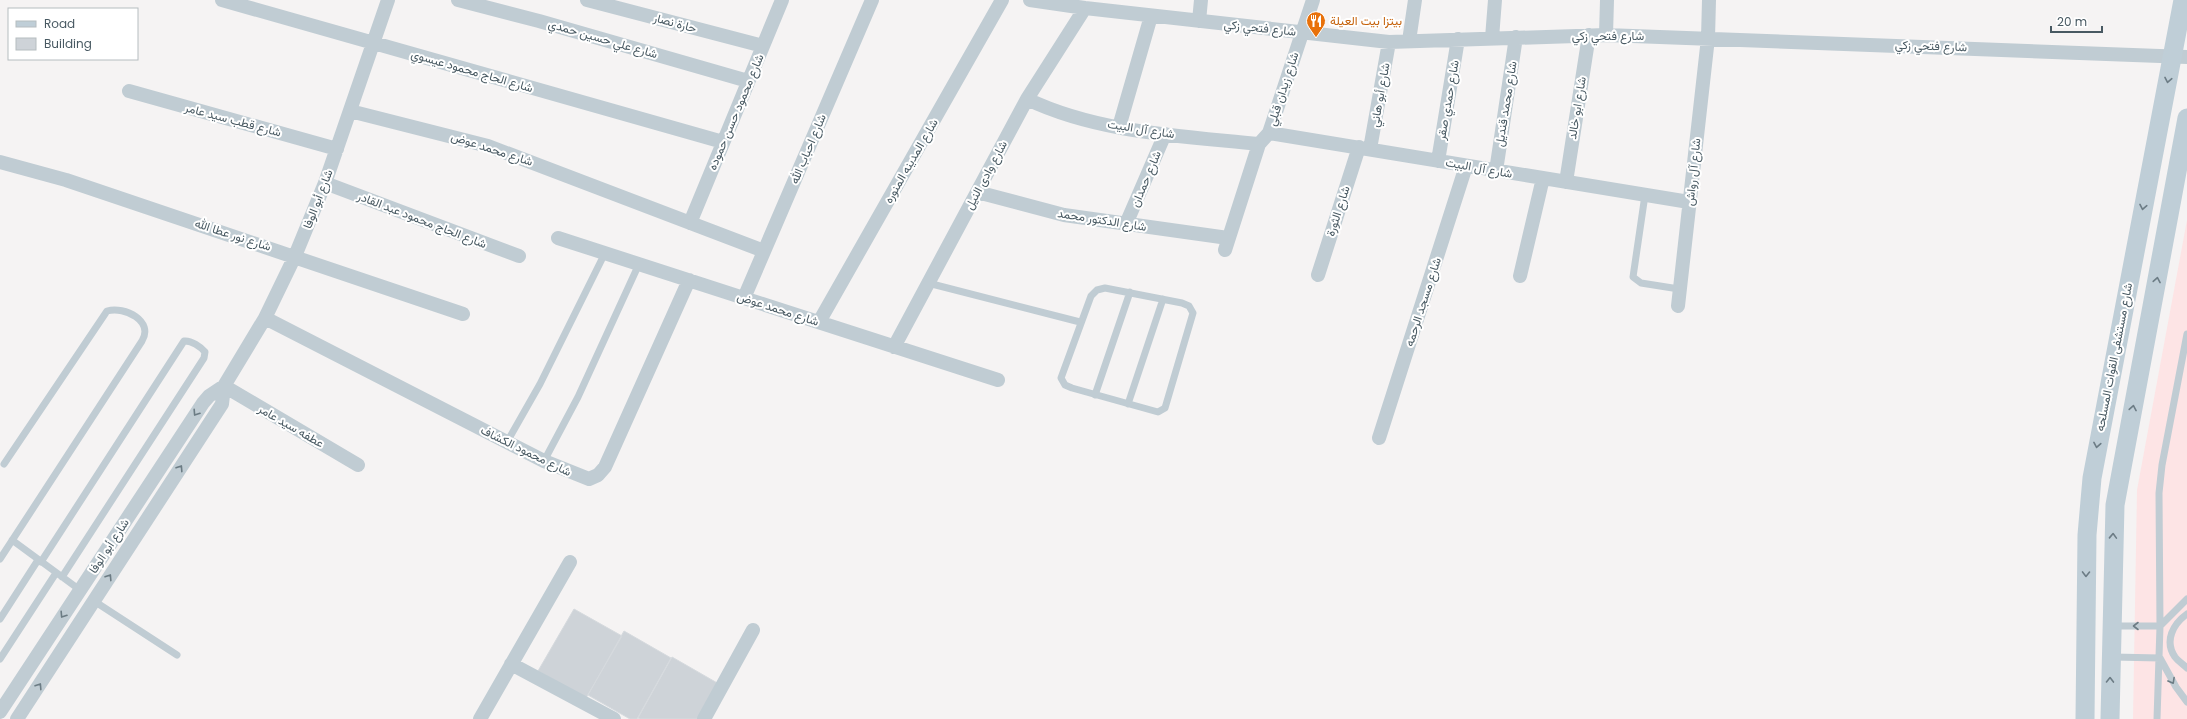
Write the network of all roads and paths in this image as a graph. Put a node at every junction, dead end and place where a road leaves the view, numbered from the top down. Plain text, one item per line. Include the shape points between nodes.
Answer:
1 (222, 0) edge
2 (388, 0) edge
3 (458, 0) edge
4 (587, 0) edge
5 (782, 0) edge
6 (872, 0) edge
7 (1002, 0) edge
8 (1030, 0) edge
9 (1201, 0) edge
10 (1313, 0) edge
11 (1415, 0) edge
12 (1495, 0) edge
13 (1607, 0) edge
14 (1709, 0) edge
15 (2183, 0) edge
16 (1055, 2) edge
17 (1084, 8) junction
18 (1151, 16) junction
19 (1199, 21) junction
20 (1301, 32) junction
21 (1589, 35) junction
22 (1606, 35) junction
23 (1516, 37) junction
24 (1492, 38) junction
25 (1708, 38) junction
26 (1458, 39) junction
27 (1409, 41) junction
28 (1390, 42) junction
29 (373, 44) junction
30 (763, 46) junction
31 (2180, 56) edge
32 (748, 81) junction
33 (129, 91) dead end
34 (1027, 98) junction
35 (350, 111) junction
36 (2187, 118) edge
37 (1119, 127) junction
38 (1269, 133) junction
39 (1165, 134) junction
40 (723, 142) junction
41 (1259, 144) junction
42 (1364, 148) junction
43 (337, 149) junction
44 (1438, 161) junction
45 (0, 162) edge
46 (1466, 166) junction
47 (1496, 170) junction
48 (1543, 178) junction
49 (1566, 182) junction
50 (325, 183) junction
51 (977, 192) junction
52 (1645, 195) junction
53 (1689, 202) junction
54 (690, 223) junction
55 (1126, 224) junction
56 (558, 238) dead end
57 (764, 251) junction
58 (605, 253) junction
59 (295, 256) junction
60 (519, 256) dead end
61 (639, 264) junction
62 (1318, 276) dead end
63 (1520, 276) dead end
64 (689, 280) junction
65 (928, 283) junction
66 (1679, 289) junction
67 (1130, 292) junction
68 (744, 298) junction
69 (1163, 299) junction
70 (1678, 306) dead end
71 (463, 314) dead end
72 (265, 318) junction
73 (819, 322) junction
74 (1080, 322) junction
75 (2187, 334) edge
76 (894, 346) junction
77 (998, 380) dead end
78 (224, 386) junction
79 (1095, 394) junction
80 (1128, 404) junction
81 (1379, 438) dead end
82 (507, 442) junction
83 (544, 461) junction
84 (4, 464) dead end
85 (358, 465) dead end
86 (12, 540) junction
87 (0, 559) edge
88 (40, 561) junction
89 (570, 562) dead end
90 (59, 575) junction
91 (80, 590) junction
92 (2187, 599) edge
93 (94, 601) junction
94 (2187, 614) edge
95 (0, 619) edge
96 (2112, 626) junction
97 (2160, 626) junction
98 (752, 630) dead end
99 (2160, 640) junction
100 (2171, 641) junction
101 (177, 655) dead end
102 (2111, 657) junction
103 (2160, 658) junction
104 (0, 659) edge
105 (512, 664) junction
106 (2187, 668) edge
107 (2187, 702) edge
108 (0, 712) edge
109 (17, 719) edge
110 (480, 719) edge
111 (614, 719) edge
112 (704, 719) edge
113 (2085, 719) edge
114 (2110, 719) edge
115 (2157, 719) edge

1 - 29 street, شارع الحاج محمود عيسوي
2 - 29 street, شارع أبو الوفا
3 - 32 street, شارع علي حسين حمدي via 539,20
4 - 30 street, حارة نصار
5 - 30 street, شارع محمود حسن حموده
6 - 57 street, شارع احباب الله
7 - 73 street, شارع المدينه المنوره
8 - 16 street, شارع فتحي زكي
9 - 19 street
10 - 20 street, شارع زيدان قبلي
11 - 27 street
12 - 24 street
13 - 22 street
14 - 25 street, شارع آل رواش
15 - 31 street, شارع مستشفى القوات المسلحه
16 - 17 street, شارع فتحي زكي
17 - 18 street, شارع فتحي زكي
17 - 34 street, شارع وادى النيل
18 - 19 street, شارع فتحي زكي
18 - 37 street
19 - 20 street, شارع فتحي زكي
20 - 28 street, شارع فتحي زكي
20 - 38 street, شارع زيدان قبلي
21 - 22 street, شارع فتحي زكي
21 - 23 street, شارع فتحي زكي
21 - 49 street, شارع ابو خالد
22 - 25 street, شارع فتحي زكي
23 - 24 street, شارع فتحي زكي
23 - 47 street, شارع محمد قنديل
24 - 26 street, شارع فتحي زكي
25 - 31 street, شارع فتحي زكي
25 - 53 street, شارع آل رواش
26 - 27 street, شارع فتحي زكي
26 - 44 street, شارع حمدي صقر
27 - 28 street, شارع فتحي زكي
28 - 42 street, شارع أبو هاني
29 - 35 street, شارع أبو الوفا
29 - 40 street, شارع الحاج محمود عيسوي
30 - 32 street, شارع محمود حسن حموده
31 -> 113 street, شارع مستشفى القوات المسلحه via 2092,478 2087,535
32 - 40 street, شارع محمود حسن حموده
33 - 43 street, شارع قطب سيد عامر
34 - 37 street, شارع آل البيت via 1051,110
34 - 51 street, شارع وادى النيل
35 - 43 street, شارع أبو الوفا
35 - 54 street, شارع محمد عوض via 488,146
96 -> 36 street via 2113,535 2119,475
37 - 39 street, شارع آل البيت
38 - 41 street
38 - 42 street, شارع آل البيت
39 - 41 street, شارع آل البيت
39 - 55 street, شارع حمدان
40 - 54 street, شارع محمود حسن حموده
41 - 55 street, شارع الدكتور محمد via 1226,244
42 - 44 street, شارع آل البيت
42 - 62 street, شارع الثورة
43 - 50 street, شارع أبو الوفا
44 - 46 street, شارع آل البيت
45 - 59 street, شارع نور عطا الله via 66,180
46 - 47 street, شارع آل البيت
46 - 81 street, شارع مسجد الرحمه
47 - 48 street, شارع آل البيت
48 - 49 street, شارع آل البيت
48 - 63 street
49 - 52 street, شارع آل البيت
50 - 59 street, شارع أبو الوفا
50 - 60 street, شارع الحاج محمود عبد القادر
51 - 55 street, شارع الدكتور محمد via 1064,216
51 - 65 street, شارع وادى النيل
52 - 53 street, شارع آل البيت
52 - 66 lane via 1633,277 1641,283
53 - 66 street, شارع آل رواش
54 - 57 street, شارع محمد عوض
56 - 58 street, شارع محمد عوض
57 - 68 street, شارع احباب الله
58 - 61 street, شارع محمد عوض
58 - 82 lane via 540,384
59 - 71 street, شارع نور عطا الله
59 - 72 street, شارع أبو الوفا
61 - 64 street, شارع محمد عوض
61 - 83 lane via 578,397
64 - 68 street, شارع محمد عوض
64 - 83 street, شارع محمود الكشاف via 604,467 598,475 589,479
65 - 74 lane
65 - 76 street, شارع وادى النيل
66 - 70 street, شارع آل رواش
67 - 69 lane
67 - 74 lane via 1105,288 1097,290 1091,296
67 - 79 lane
68 - 73 street, شارع محمد عوض
69 - 80 lane
69 - 80 lane via 1189,306 1193,313 1165,408 1158,412
72 - 78 street, شارع أبو الوفا
72 - 82 street, شارع محمود الكشاف
73 - 76 street, شارع محمد عوض
74 - 79 lane via 1061,378 1065,385
75 - 97 lane via 2159,493
76 - 77 street, شارع محمد عوض
78 - 85 street, عطفه سيد عامر
78 -> 91 street, شارع أبو الوفا via 203,403
93 -> 78 street, شارع أبو الوفا via 217,412 224,395
79 - 80 lane
82 - 83 street, شارع محمود الكشاف
84 - 86 lane via 107,311 125,311 140,320 145,326 146,334 142,342
86 - 87 lane
86 - 88 lane
88 - 90 lane
88 - 90 lane via 184,342 191,342 203,350 204,358
88 - 95 lane
89 - 105 street
90 - 91 lane
90 - 104 lane
91 -> 108 street, شارع أبو الوفا
92 - 97 lane
93 - 101 lane
109 -> 93 street, شارع أبو الوفا
94 - 100 lane via 2177,621 2172,629
97 -> 96 lane
96 - 102 street
97 - 99 lane
98 - 112 street
99 - 100 lane
99 - 103 lane
100 - 106 lane via 2175,657
102 - 103 lane
114 -> 102 street
103 -> 107 lane
103 - 115 lane
105 - 110 street
105 - 111 street

